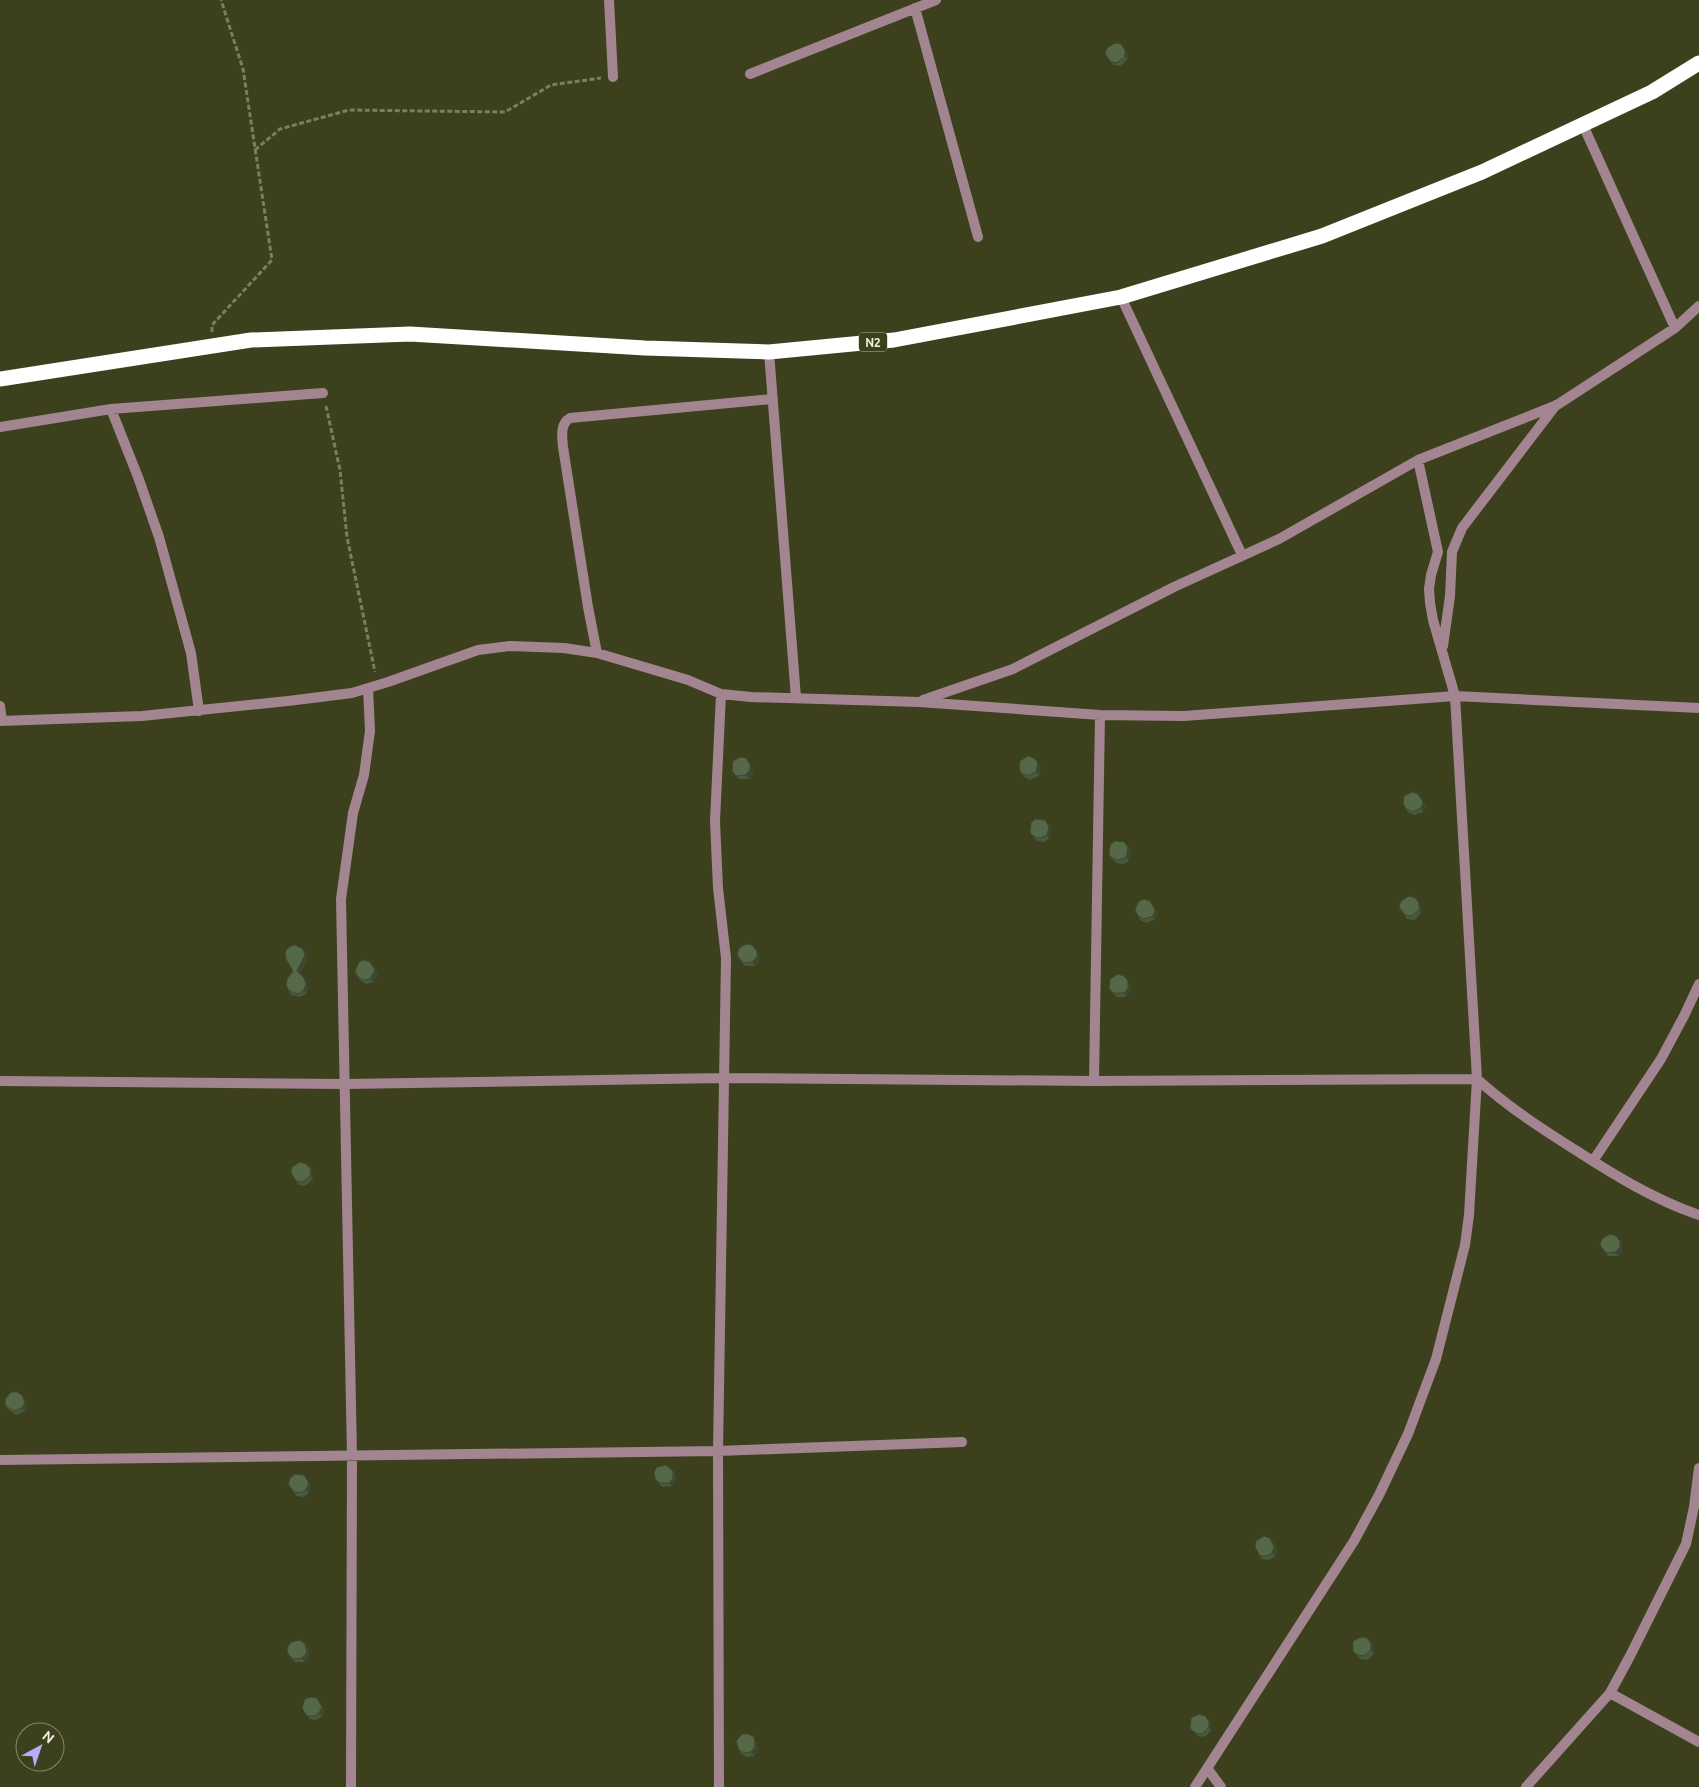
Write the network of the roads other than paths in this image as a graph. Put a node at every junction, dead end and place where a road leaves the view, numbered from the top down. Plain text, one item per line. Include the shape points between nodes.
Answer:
1 (609, 0) edge
2 (936, 0) edge
3 (915, 8) junction
4 (1699, 63) edge
5 (750, 74) dead end
6 (613, 76) road end
7 (1583, 125) junction
8 (978, 236) dead end
9 (1121, 297) junction
10 (1699, 306) edge
11 (1675, 328) junction
12 (769, 352) junction
13 (0, 379) edge
14 (323, 393) road end
15 (773, 399) junction
16 (1556, 405) junction
17 (111, 409) junction
18 (0, 427) edge
19 (1418, 460) junction
20 (1438, 552) junction
21 (1452, 552) junction
22 (1242, 555) junction
23 (1443, 650) junction
24 (597, 652) junction
25 (373, 687) junction
26 (721, 694) junction
27 (1456, 696) junction
28 (796, 698) junction
29 (919, 702) junction
30 (0, 706) edge
31 (1699, 708) edge
32 (199, 711) junction
33 (1100, 715) junction
34 (1, 721) edge
35 (1699, 984) edge
36 (723, 1078) junction
37 (1477, 1079) junction
38 (1094, 1080) junction
39 (0, 1081) edge
40 (345, 1084) junction
41 (1593, 1161) junction
42 (1699, 1215) edge
43 (962, 1442) dead end
44 (718, 1451) junction
45 (352, 1456) junction
46 (0, 1460) edge
47 (1699, 1468) edge
48 (1697, 1507) edge
49 (1610, 1693) junction
50 (1699, 1742) edge
51 (1207, 1768) junction
52 (351, 1787) edge
53 (719, 1787) edge
54 (1195, 1787) edge
55 (1221, 1787) edge
56 (1526, 1787) edge

1 - 6 street
2 - 3 street
3 - 5 street
3 - 8 street
4 - 7 highway, N2 via 1652,92
7 - 9 highway, N2 via 1482,172 1322,236
7 - 11 street
9 - 12 highway, N2 via 894,340
9 - 22 street
10 - 11 street
11 - 16 street
12 - 13 highway, N2 via 410,334 251,340
12 - 15 street
14 - 17 street
15 - 24 street via 570,418 564,422 563,447
15 - 28 street
16 - 19 street
16 - 21 street via 1462,528
17 - 18 street
17 - 32 street via 159,537 191,653
19 - 20 street
19 - 22 street via 1279,539
20 - 21 street
20 - 23 street via 1429,588 1433,620
21 - 23 street via 1450,603
22 - 29 street via 1013,669
23 - 27 street
24 - 25 street via 510,646 478,650
24 - 26 street via 688,680
25 - 32 street via 343,694
25 - 40 street via 364,775 353,813 341,900
26 - 28 street
26 - 36 street via 715,821 726,958
27 - 31 street
27 - 33 street via 1184,716
27 - 37 street
28 - 29 street
29 - 33 street
30 - 34 street
32 - 34 street
33 - 38 street
35 - 41 street via 1661,1059
36 - 38 street
36 - 40 street
36 - 44 street
37 - 38 street
37 - 41 street via 1501,1100
37 - 51 street via 1465,1245 1436,1359 1408,1434 1354,1541
39 - 40 street
40 - 45 street
41 - 42 street via 1636,1187
43 - 44 street
44 - 45 street
44 - 53 street
45 - 46 street
45 - 52 street
47 - 48 street
48 - 49 street via 1686,1544
49 - 50 street
49 - 56 street
51 - 54 street
51 - 55 street

